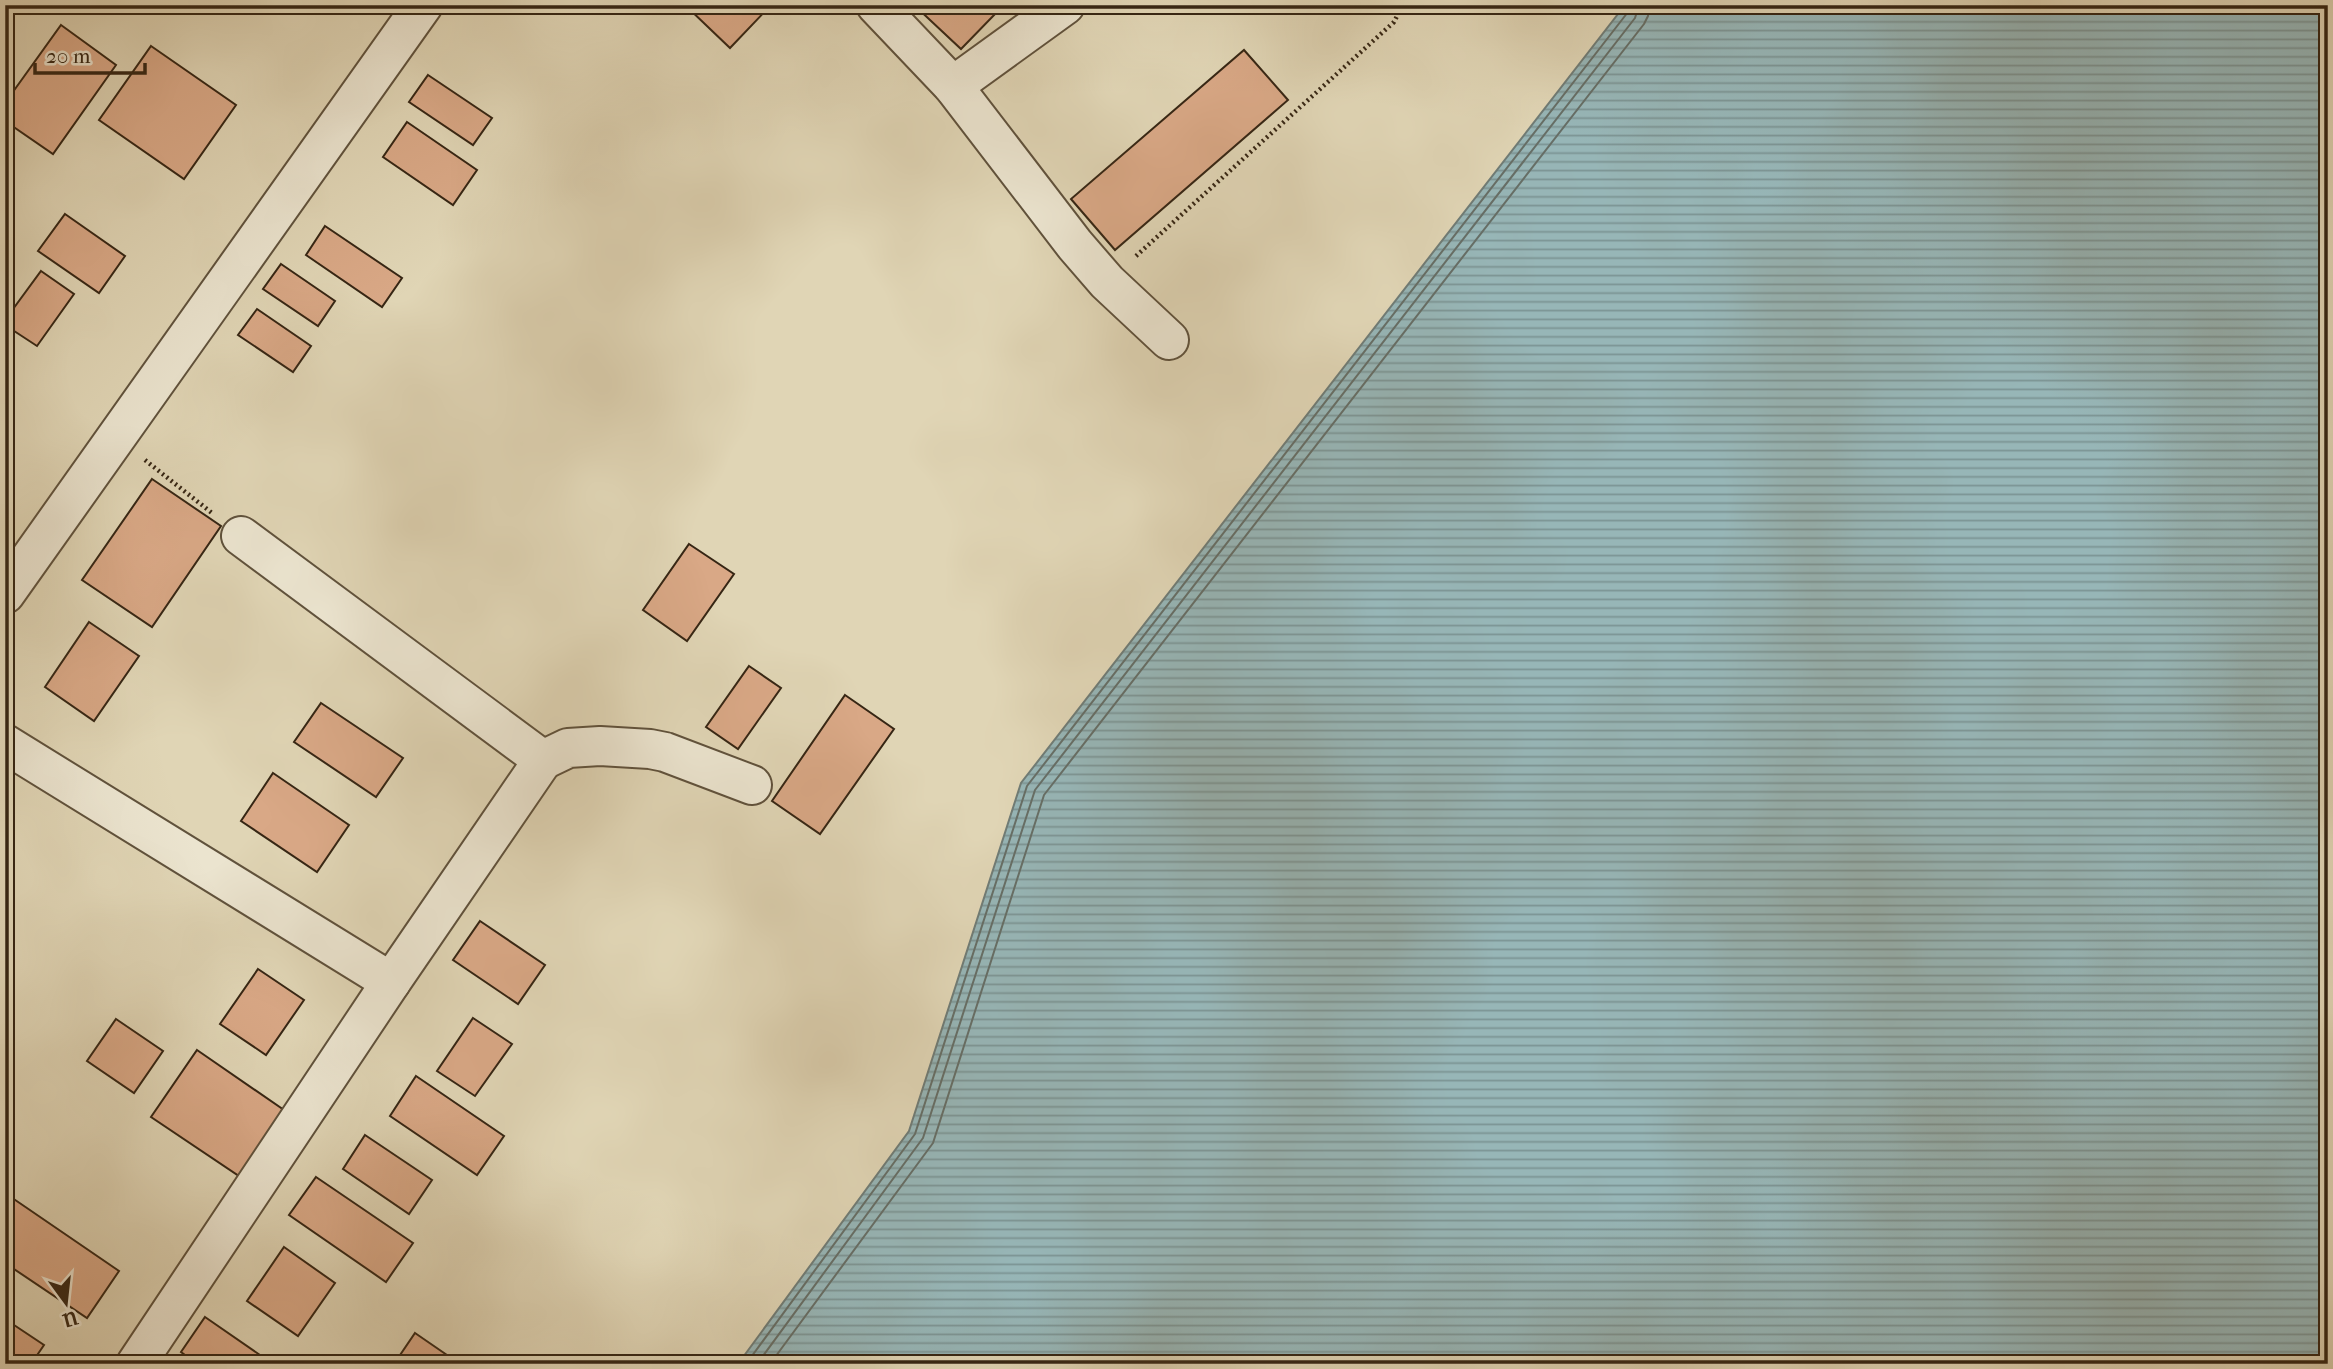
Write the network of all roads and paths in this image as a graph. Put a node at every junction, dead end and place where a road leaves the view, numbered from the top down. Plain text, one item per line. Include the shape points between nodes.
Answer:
1 (423, 5) edge
2 (876, 5) edge
3 (1065, 5) edge
4 (1399, 5) edge
5 (953, 86) junction
6 (1107, 282) junction
7 (1169, 340) dead end
8 (117, 437) junction
9 (241, 536) joint
10 (5, 594) edge
11 (5, 744) edge
12 (542, 760) junction
13 (752, 785) dead end
14 (391, 982) junction
15 (136, 1364) edge

1 - 8 street
2 - 5 street
3 - 5 street
4 - 6 path via 1394,22
5 - 6 street
6 - 7 street
8 - 9 path
8 - 10 street
9 - 12 street
11 - 14 street
12 - 13 street via 568,748 650,749
12 - 14 street
14 - 15 street

